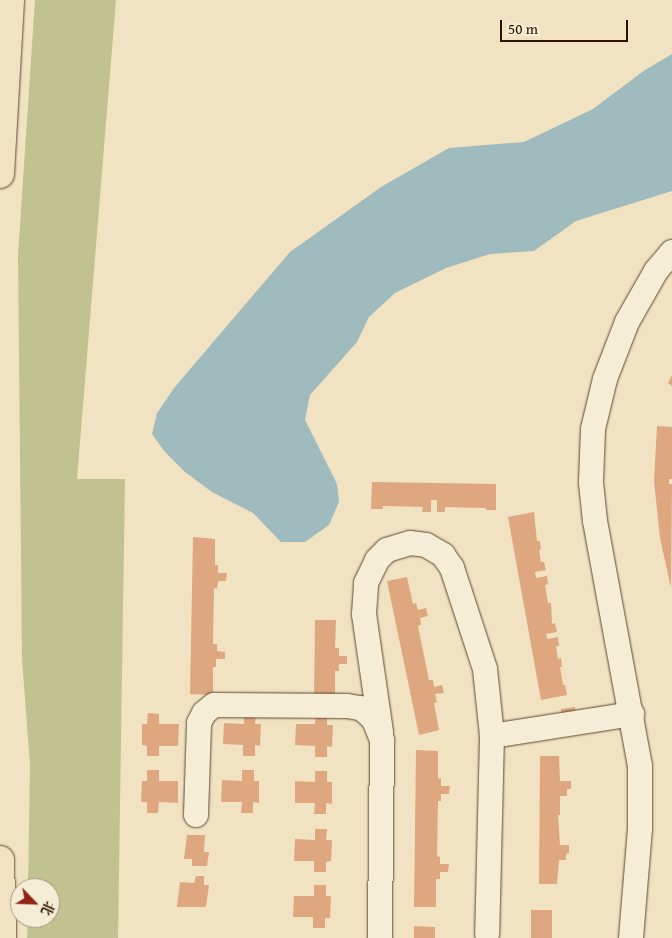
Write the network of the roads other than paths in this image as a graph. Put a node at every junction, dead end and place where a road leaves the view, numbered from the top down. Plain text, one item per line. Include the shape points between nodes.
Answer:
1 (10, 0) edge
2 (0, 174) edge
3 (672, 252) edge
4 (632, 714) junction
5 (381, 732) junction
6 (492, 736) junction
7 (196, 815) dead end
8 (0, 860) edge
9 (487, 934) dead end
10 (2, 938) edge
11 (380, 938) edge
12 (631, 938) edge

1 - 2 highway
3 - 4 street via 656,271 627,322 605,379 593,429 591,482 595,521
4 - 6 street
4 - 12 street via 640,766 640,829
5 - 6 street via 364,614 366,583 379,556 392,547 410,543 436,549 447,558 452,568 485,669
5 - 7 street via 369,715 354,706 214,705 204,713 199,723
5 - 11 street
6 - 9 street
8 - 10 highway

